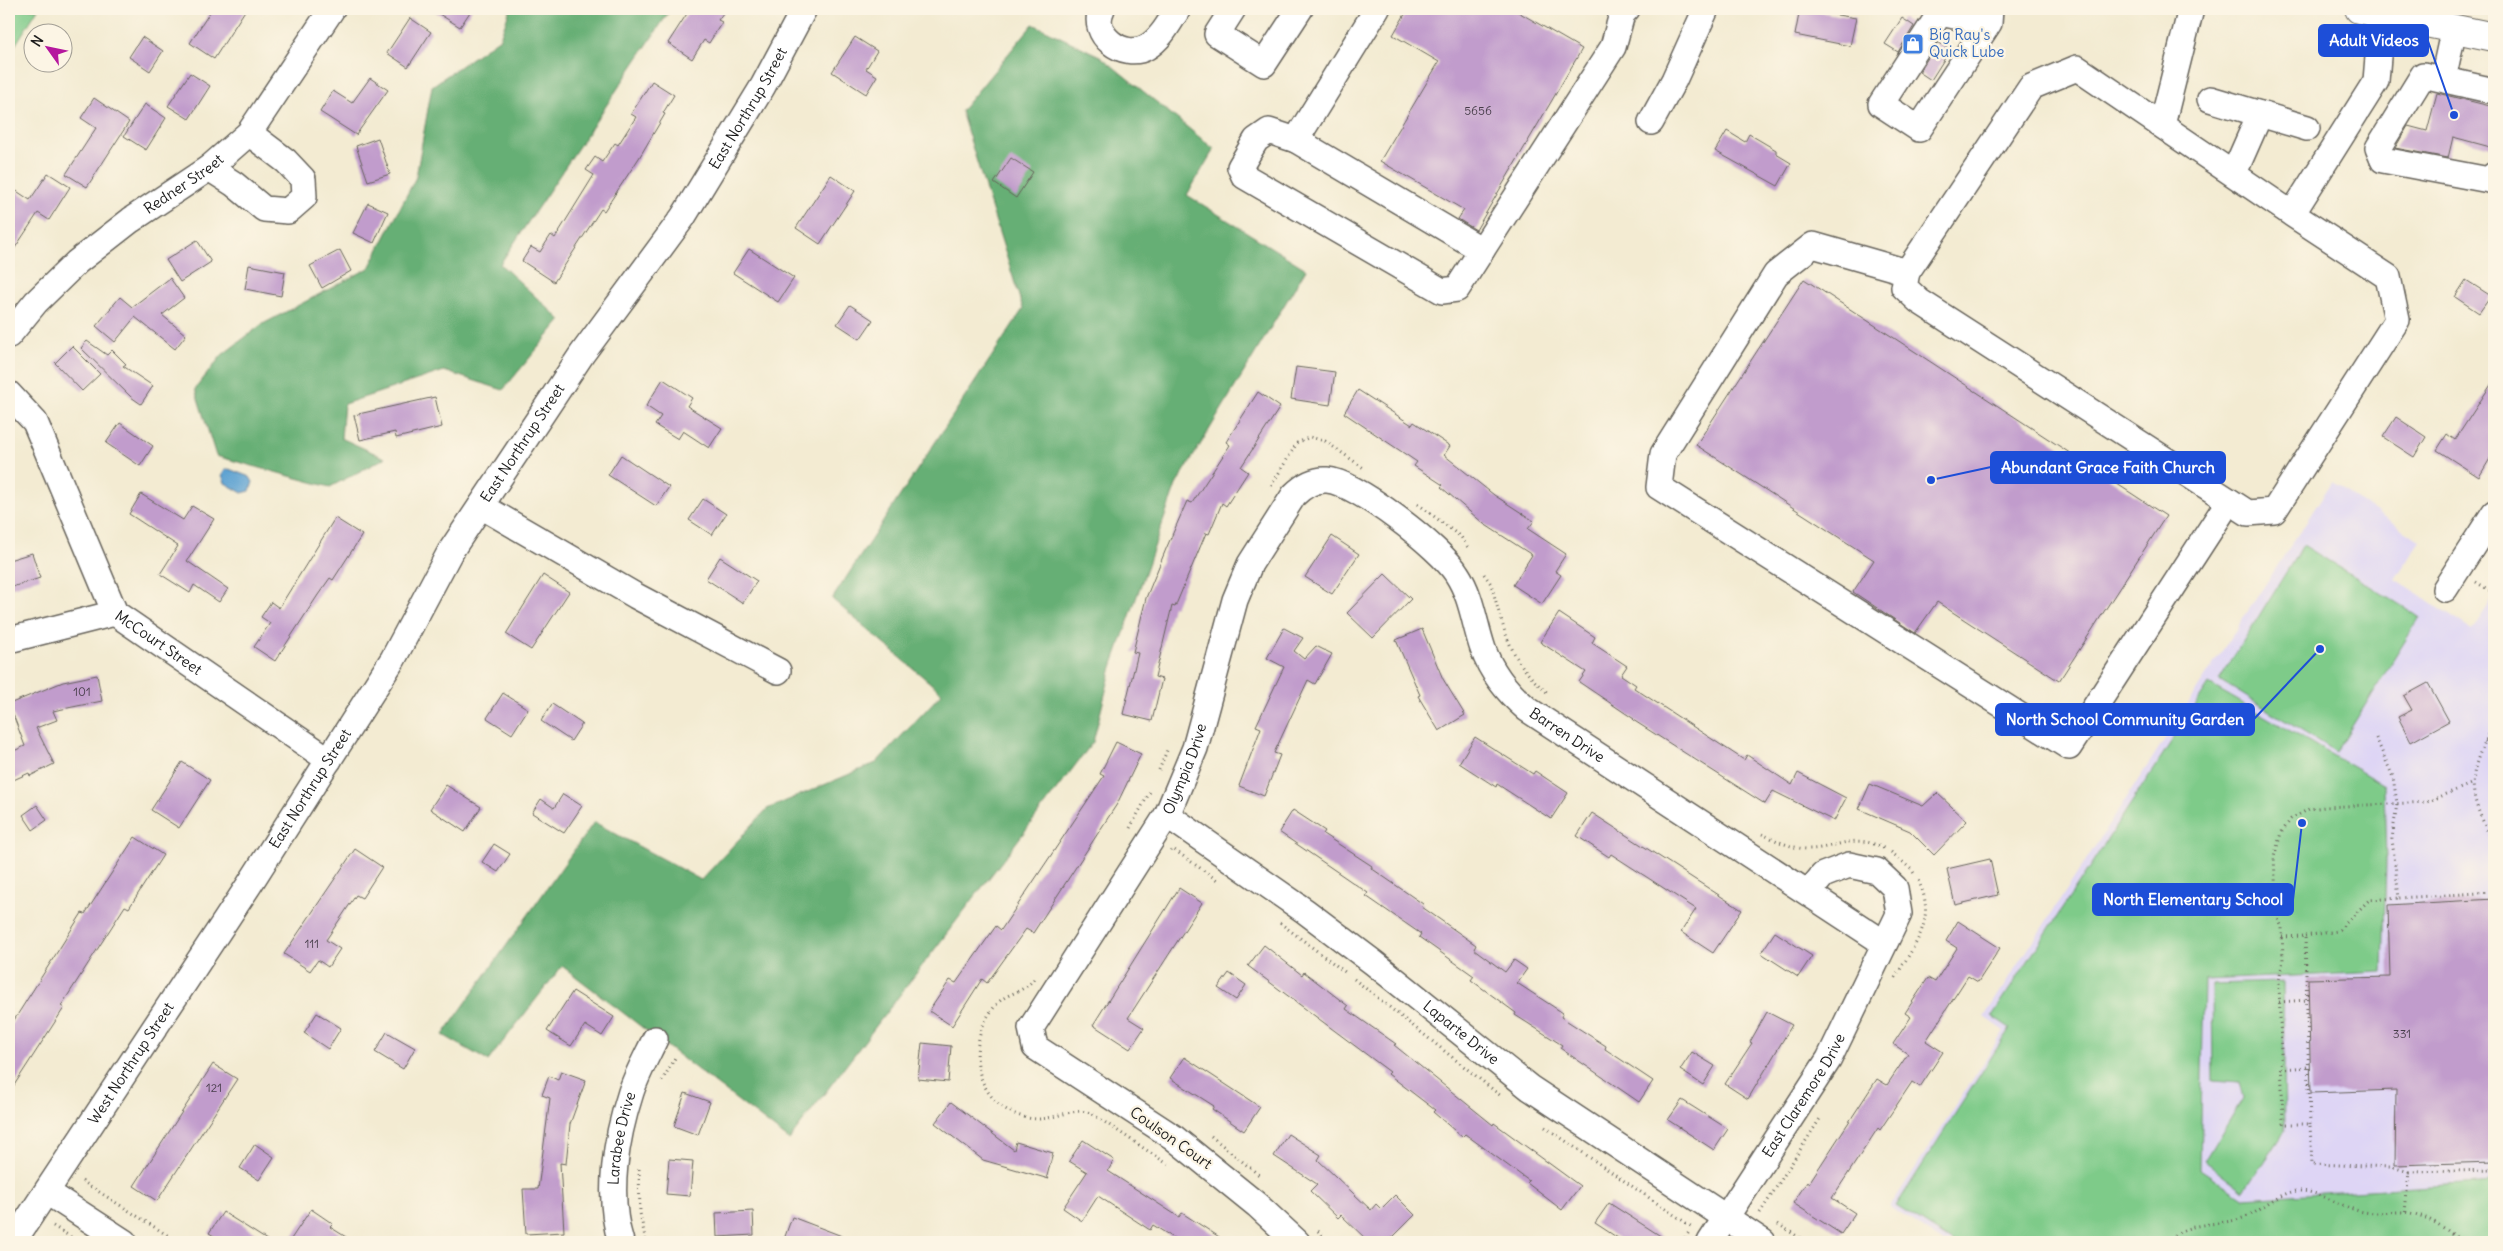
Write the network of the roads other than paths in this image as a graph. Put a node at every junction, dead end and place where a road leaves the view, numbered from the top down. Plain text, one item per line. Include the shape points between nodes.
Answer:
1 (332, 9) edge
2 (804, 9) edge
3 (1102, 9) edge
4 (1178, 9) edge
5 (1233, 9) edge
6 (1300, 9) edge
7 (1376, 9) edge
8 (1706, 9) edge
9 (2191, 9) edge
10 (2374, 10) edge
11 (1621, 11) edge
12 (1989, 16) edge
13 (2454, 28) junction
14 (2494, 37) edge
15 (2443, 79) junction
16 (2494, 91) edge
17 (2210, 99) dead end
18 (2260, 114) junction
19 (1651, 122) dead end
20 (2162, 125) junction
21 (2307, 128) dead end
22 (249, 133) junction
23 (1296, 140) junction
24 (209, 168) junction
25 (2234, 173) junction
26 (2494, 175) edge
27 (2292, 214) junction
28 (1482, 250) junction
29 (1907, 272) junction
30 (9, 336) edge
31 (9, 394) edge
32 (1315, 481) joint
33 (2229, 501) junction
34 (481, 506) junction
35 (2494, 514) edge
36 (2445, 589) dead end
37 (115, 613) junction
38 (9, 640) edge
39 (778, 671) dead end
40 (328, 760) junction
41 (1167, 815) junction
42 (249, 885) joint
43 (1809, 892) junction
44 (1884, 943) junction
45 (655, 1039) dead end
46 (1035, 1047) joint
47 (46, 1192) junction
48 (1727, 1219) junction
49 (1769, 1232) edge
50 (13, 1242) edge
51 (124, 1242) edge
52 (621, 1242) edge
53 (1296, 1242) edge
54 (1710, 1242) edge

1 - 22 street, Redner Street
2 - 34 street, East Northrup Street via 763,86 683,217 582,354
3 - 4 street via 1101,28 1107,40 1121,50 1132,52 1145,49 1158,40
5 - 6 street via 1217,34 1264,64
7 - 23 street
8 - 19 street
9 - 20 street
10 - 13 main road
10 - 27 street via 2376,81
11 - 28 street via 1613,47
12 - 12 street via 1919,128 1881,104 1940,13
13 - 14 main road
13 - 15 street
15 - 16 street
15 - 26 street via 2423,74 2378,148 2382,160 2489,180
17 - 18 street
18 - 21 street
18 - 25 street
20 - 25 street
20 - 29 street via 2078,68 2031,87
22 - 24 street, Redner Street
22 - 24 street via 286,161 303,179 304,197 288,211 264,209
23 - 28 street
23 - 28 street via 1269,131 1256,140 1240,166 1244,176 1442,291 1457,289
24 - 30 street, Redner Street via 131,220 76,262 36,302
25 - 27 street
27 - 33 street via 2388,277 2397,320 2274,511 2248,514
29 - 33 street via 1904,287 1919,300
29 - 33 street via 1813,245 1776,274 1663,454 1660,487 2069,748
31 - 37 street, McCourt Street via 35,422
32 - 41 street, Olympia Drive via 1294,495 1250,564 1236,600 1195,748
32 - 43 street, Barren Drive via 1342,483 1420,534 1440,553 1468,593 1484,649 1494,671 1508,693 1527,709
34 - 39 street via 636,596
34 - 40 street, East Northrup Street via 450,552 393,658
35 - 36 street
37 - 38 street
37 - 40 street, McCourt Street
40 - 42 street, East Northrup Street
41 - 46 street, Olympia Drive via 1030,1028
41 - 48 street, Laparte Drive via 1305,911 1530,1088
42 - 47 street, West Northrup Street
43 - 44 street, Barren Drive
43 - 44 street, East Claremore Drive via 1823,875 1849,865 1877,871 1895,888 1899,914
44 - 48 street, East Claremore Drive via 1829,1059
45 - 52 street, Larabee Drive via 632,1090 622,1123 614,1196
46 - 53 street, Coulson Court via 1173,1137 1257,1205
47 - 50 street, West Northrup Street
47 - 51 street
48 - 49 street, Laparte Drive
48 - 54 street, East Claremore Drive

